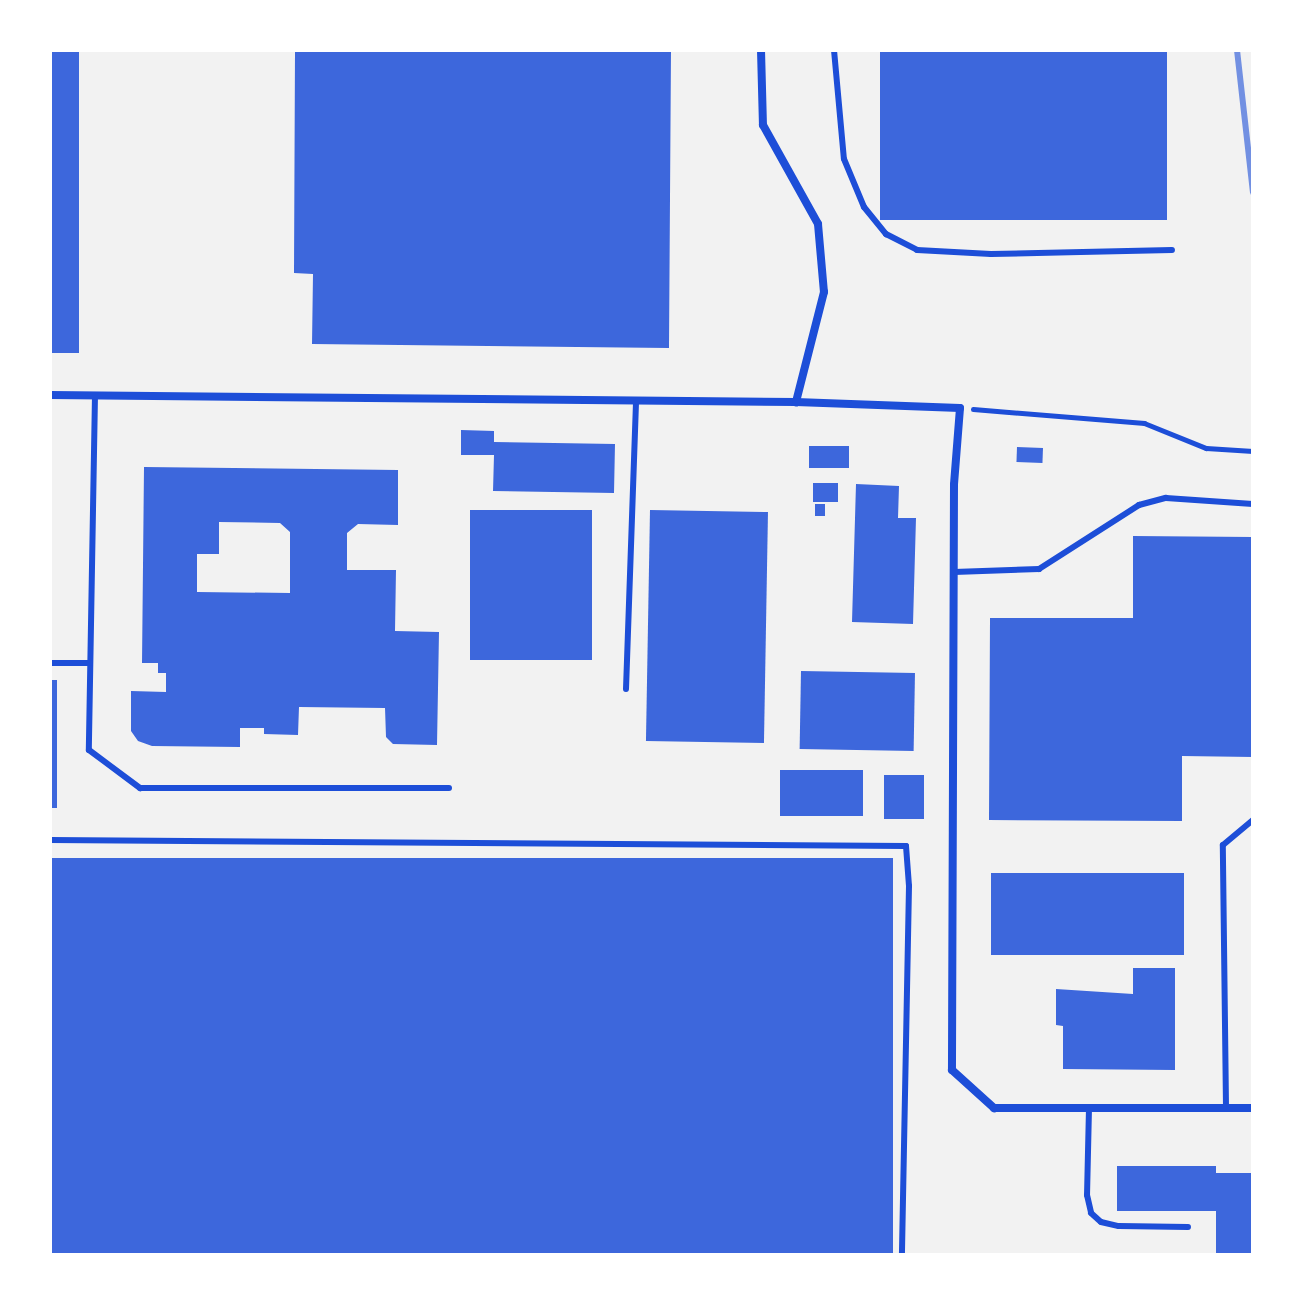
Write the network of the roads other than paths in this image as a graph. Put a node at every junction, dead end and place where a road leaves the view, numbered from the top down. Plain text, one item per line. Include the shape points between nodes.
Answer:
1 (761, 50) edge
2 (834, 50) edge
3 (1172, 250) dead end
4 (50, 395) edge
5 (95, 395) junction
6 (636, 401) junction
7 (796, 402) junction
8 (1253, 504) edge
9 (954, 572) junction
10 (50, 663) edge
11 (90, 663) junction
12 (626, 689) dead end
13 (449, 788) dead end
14 (1253, 820) edge
15 (50, 840) edge
16 (1226, 1107) junction
17 (1089, 1108) junction
18 (1253, 1108) edge
19 (1188, 1227) dead end
20 (902, 1255) edge

1 - 7 street via 763,125 818,224 824,292
2 - 3 lane via 844,159 864,207 886,234 917,250
4 - 5 street
5 - 6 street
5 - 11 lane
6 - 7 street
6 - 12 lane
7 - 9 street via 960,408
8 - 9 lane via 1166,498 1139,505 1039,569
9 - 17 street via 952,1070 994,1108
10 - 11 lane
11 - 13 lane via 89,750 140,788
14 - 16 lane via 1223,845
15 - 20 lane via 906,846
16 - 17 street
16 - 18 street
17 - 19 lane via 1091,1213 1119,1226

